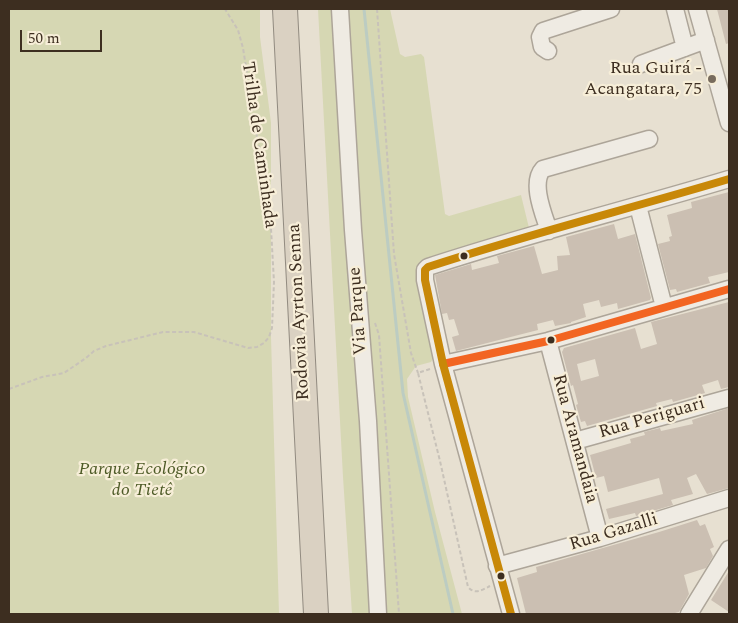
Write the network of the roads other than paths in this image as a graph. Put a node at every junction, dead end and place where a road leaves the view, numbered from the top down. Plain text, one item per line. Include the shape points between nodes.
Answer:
1 (285, 9) edge
2 (340, 9) edge
3 (612, 9) edge
4 (674, 9) edge
5 (698, 9) edge
6 (706, 40) junction
7 (685, 48) junction
8 (548, 51) dead end
9 (641, 64) dead end
10 (729, 123) edge
11 (649, 139) dead end
12 (729, 179) edge
13 (638, 206) junction
14 (549, 231) junction
15 (729, 289) edge
16 (664, 307) junction
17 (548, 341) junction
18 (443, 364) junction
19 (729, 398) edge
20 (575, 441) junction
21 (729, 498) edge
22 (600, 538) junction
23 (729, 549) edge
24 (500, 574) junction
25 (316, 614) edge
26 (378, 614) edge
27 (511, 614) edge
28 (689, 614) edge

1 - 25 highway, Rodovia Ayrton Senna
2 - 26 street, Via Parque
3 - 8 street via 543,31 540,37 542,48
4 - 7 street
5 - 6 street
6 - 7 street
6 - 10 street
7 - 9 street
11 - 14 street via 543,169 537,185
12 - 13 street
13 - 14 street
13 - 16 street
14 - 18 street via 425,270
15 - 16 street
16 - 17 street
17 - 18 street
17 - 20 street, Rua Aramandaia
18 - 24 street
19 - 20 street, Rua Periguari
20 - 22 street, Rua Aramandaia
21 - 22 street, Rua Gazalli
22 - 24 street, Rua Gazalli
23 - 28 street
24 - 27 street

